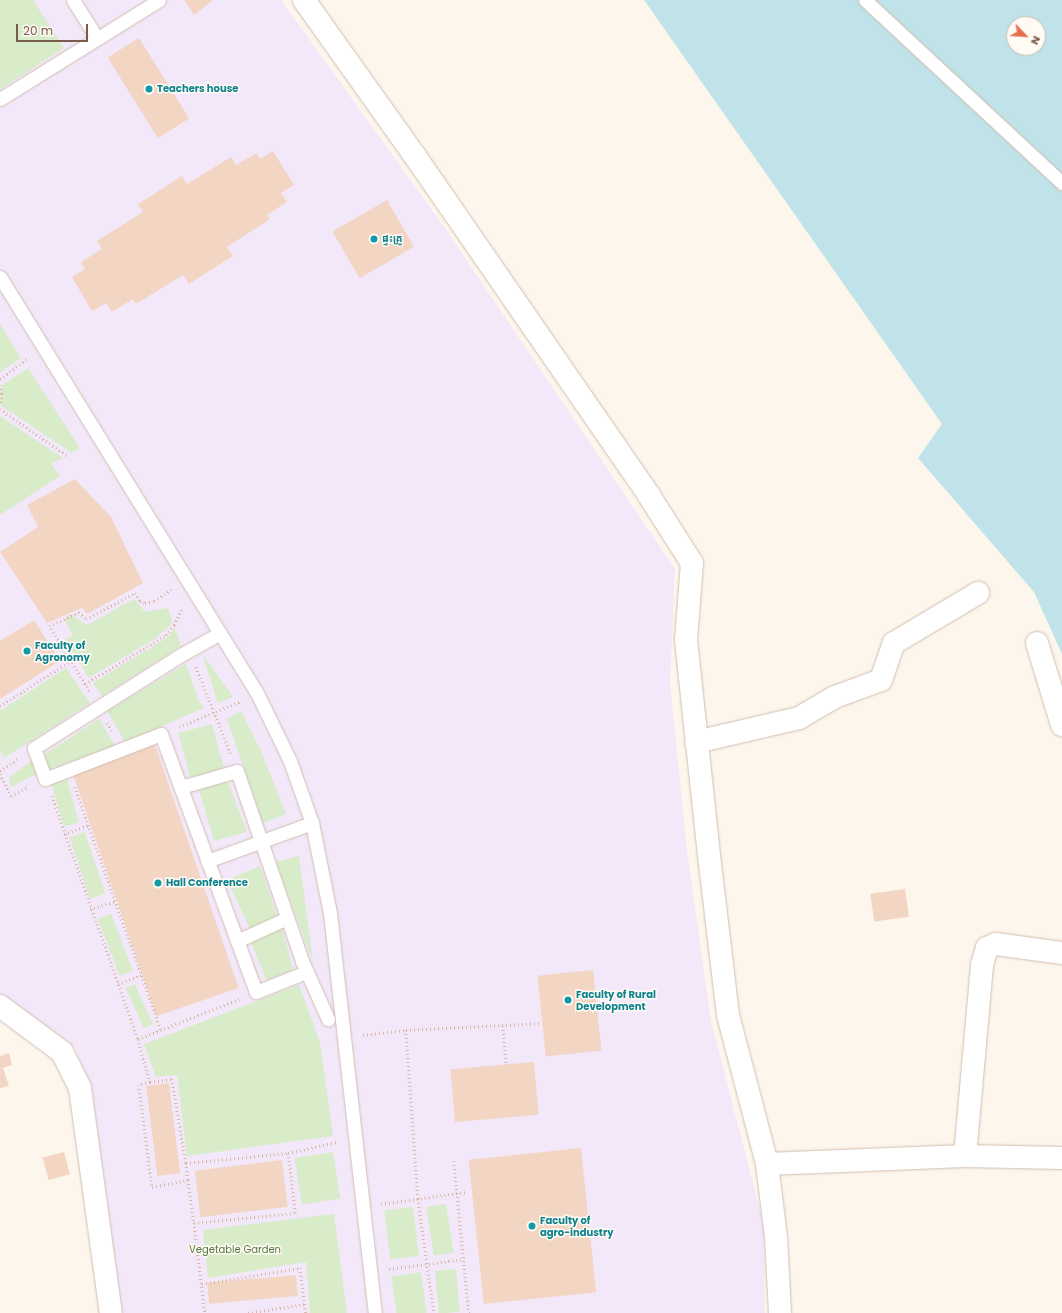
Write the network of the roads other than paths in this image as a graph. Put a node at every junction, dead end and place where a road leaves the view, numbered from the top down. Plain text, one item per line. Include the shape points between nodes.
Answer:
1 (73, 0) edge
2 (159, 0) edge
3 (304, 0) edge
4 (865, 0) edge
5 (97, 38) junction
6 (0, 99) edge
7 (1062, 183) edge
8 (0, 277) edge
9 (978, 593) dead end
10 (220, 633) junction
11 (1037, 643) dead end
12 (1062, 725) edge
13 (696, 742) junction
14 (181, 787) junction
15 (312, 823) junction
16 (261, 842) junction
17 (207, 861) junction
18 (287, 918) junction
19 (237, 941) junction
20 (1062, 953) edge
21 (306, 972) junction
22 (0, 1006) edge
23 (328, 1019) dead end
24 (965, 1156) junction
25 (1062, 1158) edge
26 (768, 1164) junction
27 (110, 1313) edge
28 (375, 1313) edge
29 (780, 1313) edge

1 - 5 lane
2 - 5 lane
3 - 13 street via 644,487 692,563 686,640
4 - 7 lane
5 - 6 lane
8 - 10 lane
9 - 13 street via 894,643 881,680 835,697 799,718
10 - 14 lane via 34,748 45,779 161,734
10 - 15 lane via 256,691 290,761
11 - 12 street
13 - 26 street via 728,1015
14 - 16 lane via 237,771
14 - 17 lane
15 - 16 lane
15 - 28 lane via 330,913
16 - 17 lane
16 - 18 lane
17 - 19 lane
18 - 19 lane
18 - 21 lane
19 - 21 lane via 256,992
20 - 24 street via 996,944 987,948 982,965
21 - 23 lane
22 - 27 street via 62,1052 80,1088
24 - 25 street
24 - 26 street
26 - 29 street via 776,1237

